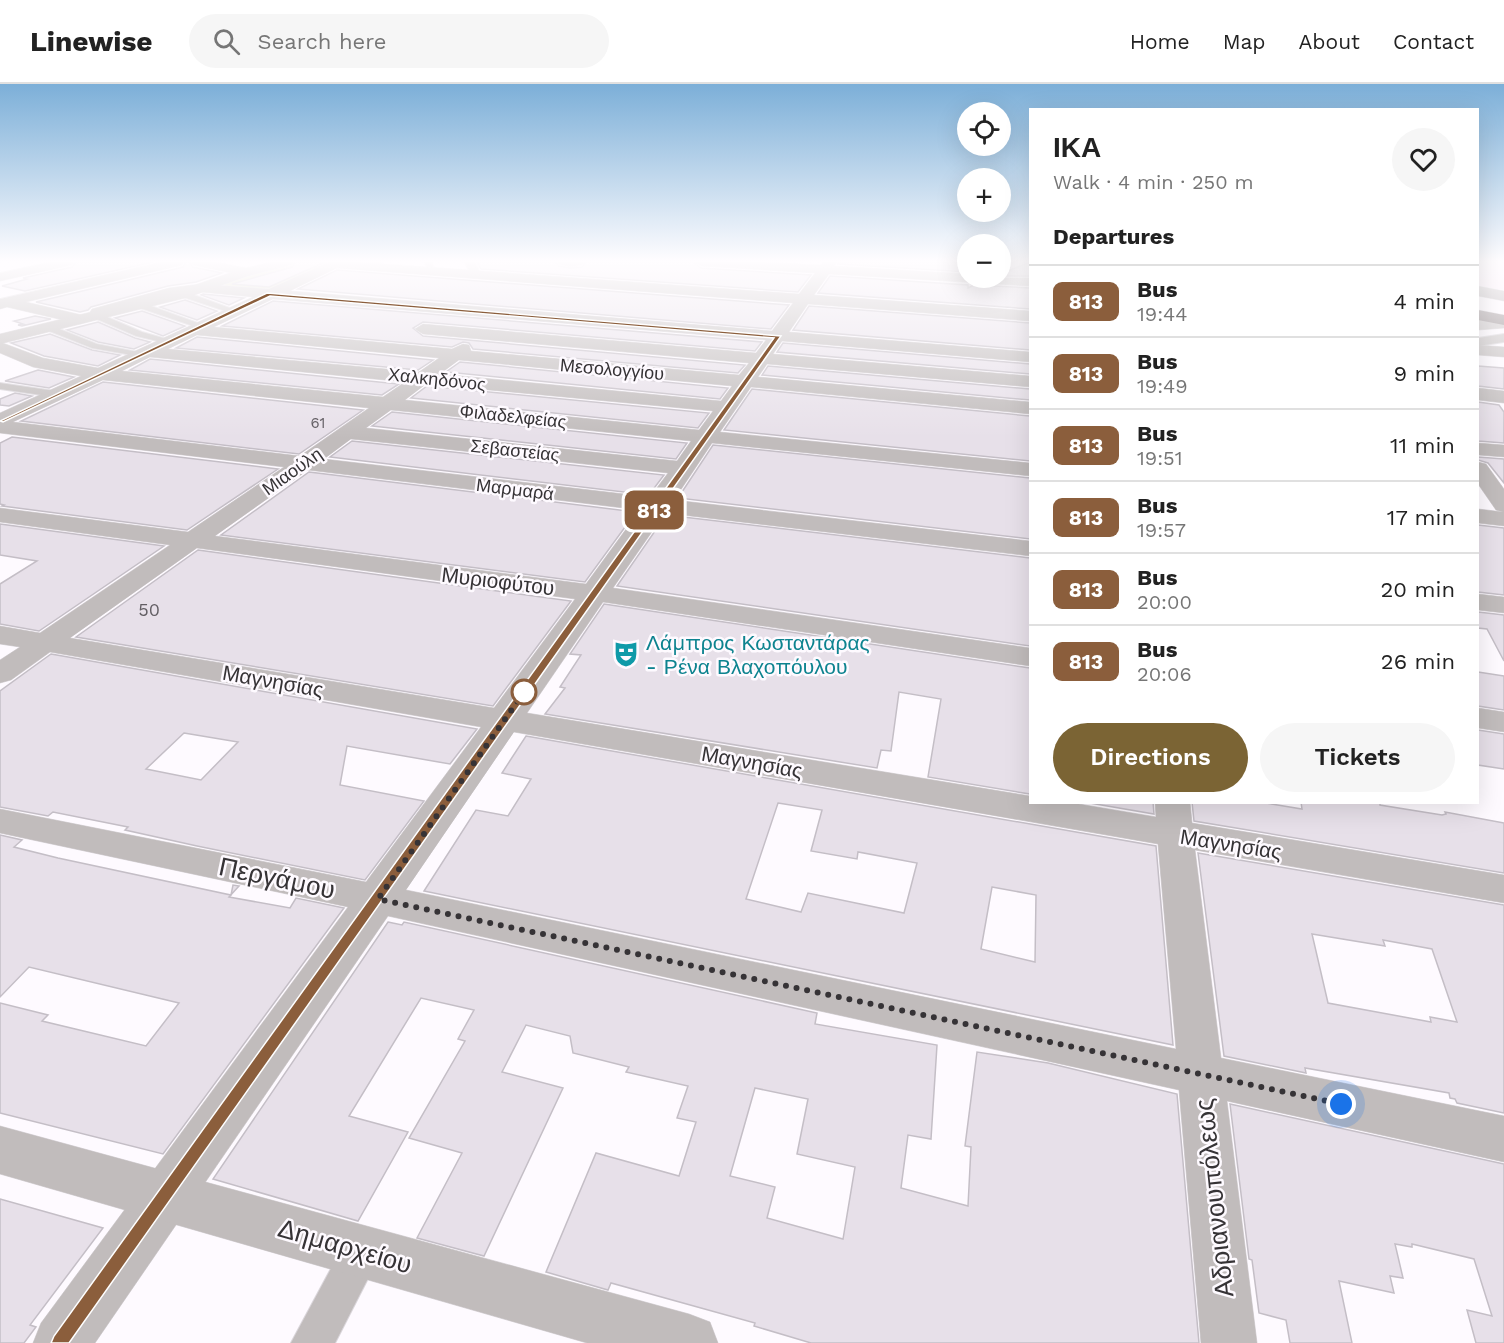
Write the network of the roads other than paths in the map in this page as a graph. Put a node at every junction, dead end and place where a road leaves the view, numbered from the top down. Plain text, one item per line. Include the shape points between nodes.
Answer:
1 (72, 321) edge
2 (93, 321) edge
3 (180, 321) edge
4 (213, 321) edge
5 (503, 321) edge
6 (545, 321) edge
7 (787, 321) edge
8 (810, 321) edge
9 (47, 327) junction
10 (404, 327) dead end
11 (198, 328) junction
12 (484, 334) junction
13 (1504, 338) edge
14 (0, 339) edge
15 (170, 341) junction
16 (1479, 342) edge
17 (0, 347) edge
18 (1479, 350) edge
19 (1504, 352) edge
20 (146, 353) junction
21 (454, 355) junction
22 (1029, 357) edge
23 (755, 364) junction
24 (100, 374) junction
25 (423, 378) junction
26 (1029, 382) edge
27 (0, 386) edge
28 (55, 394) junction
29 (1479, 394) edge
30 (1504, 397) edge
31 (387, 404) junction
32 (1029, 408) edge
33 (0, 421) edge
34 (0, 427) edge
35 (347, 432) junction
36 (1479, 449) edge
37 (1504, 451) edge
38 (304, 463) junction
39 (683, 468) junction
40 (1029, 470) edge
41 (1479, 470) edge
42 (1504, 505) edge
43 (657, 506) junction
44 (0, 515) edge
45 (1479, 516) edge
46 (1504, 519) edge
47 (191, 540) junction
48 (1029, 549) edge
49 (594, 593) junction
50 (1479, 602) edge
51 (1504, 605) edge
52 (0, 635) edge
53 (45, 643) junction
54 (1029, 657) edge
55 (0, 674) edge
56 (1479, 718) edge
57 (504, 720) junction
58 (1504, 722) edge
59 (1029, 798) edge
60 (1072, 804) edge
61 (1174, 819) edge
62 (0, 821) edge
63 (1504, 889) edge
64 (378, 899) junction
65 (1201, 1075) junction
66 (1504, 1139) edge
67 (0, 1150) edge
68 (166, 1196) junction
69 (362, 1251) junction
70 (61, 1343) edge
71 (312, 1343) edge
72 (689, 1343) edge
73 (1229, 1343) edge

1 - 9 street
2 - 15 lane
3 - 11 lane, Μεσολογγίου
4 - 11 street
5 - 12 street, Μιαούλη
6 - 23 street
7 - 23 street
8 - 23 street
9 - 14 street
9 - 20 lane, Χαλκηδόνος via 95,346
10 - 12 street
11 - 15 street
11 - 21 street, Μεσολογγίου
12 - 21 street, Μιαούλη
12 - 23 street
13 - 16 street
15 - 20 street
17 - 24 street, Φιλαδελφείας via 39,363
18 - 19 street
20 - 24 street
20 - 25 street, Χαλκηδόνος
21 - 23 street, Μεσολογγίου
21 - 25 street, Μιαούλη
22 - 23 street
23 - 25 street, Χαλκηδόνος
23 - 26 street
23 - 31 street, Φιλαδελφείας
23 - 32 street, Μεσολογγίου
23 - 39 street
23 - 40 street, Φιλαδελφείας
24 - 28 street
24 - 31 street, Φιλαδελφείας
25 - 31 street, Μιαούλη
27 - 28 lane
28 - 33 street
29 - 30 street
31 - 35 street, Μιαούλη
34 - 38 street, Μαρμαρά
35 - 38 street, Μιαούλη
35 - 39 street, Σεβαστείας
36 - 37 street
38 - 43 street, Μαρμαρά
38 - 47 street, Μιαούλη
39 - 43 street
41 - 42 street
43 - 48 street, Μαρμαρά
43 - 49 street
44 - 47 street, Μυριοφύτου
45 - 46 street
47 - 49 street, Μυριοφύτου
47 - 53 street, Μιαούλη
49 - 54 street, Μυριοφύτου
49 - 57 street
50 - 51 street
52 - 53 street, Μαγνησίας
53 - 55 street, Μιαούλη
53 - 57 street, Μαγνησίας
56 - 58 street
57 - 59 street, Μαγνησίας
57 - 64 street
60 - 61 street, Μαγνησίας
61 - 63 street, Μαγνησίας
61 - 65 street, Αδριανουπόλεως
62 - 64 street, Περγάμου
64 - 65 street, Περγάμου
64 - 68 street
65 - 66 street, Περγάμου
65 - 73 street, Αδριανουπόλεως
67 - 68 street, Δημαρχείου
68 - 69 street, Δημαρχείου
68 - 70 street
69 - 71 street
69 - 72 street, Δημαρχείου

